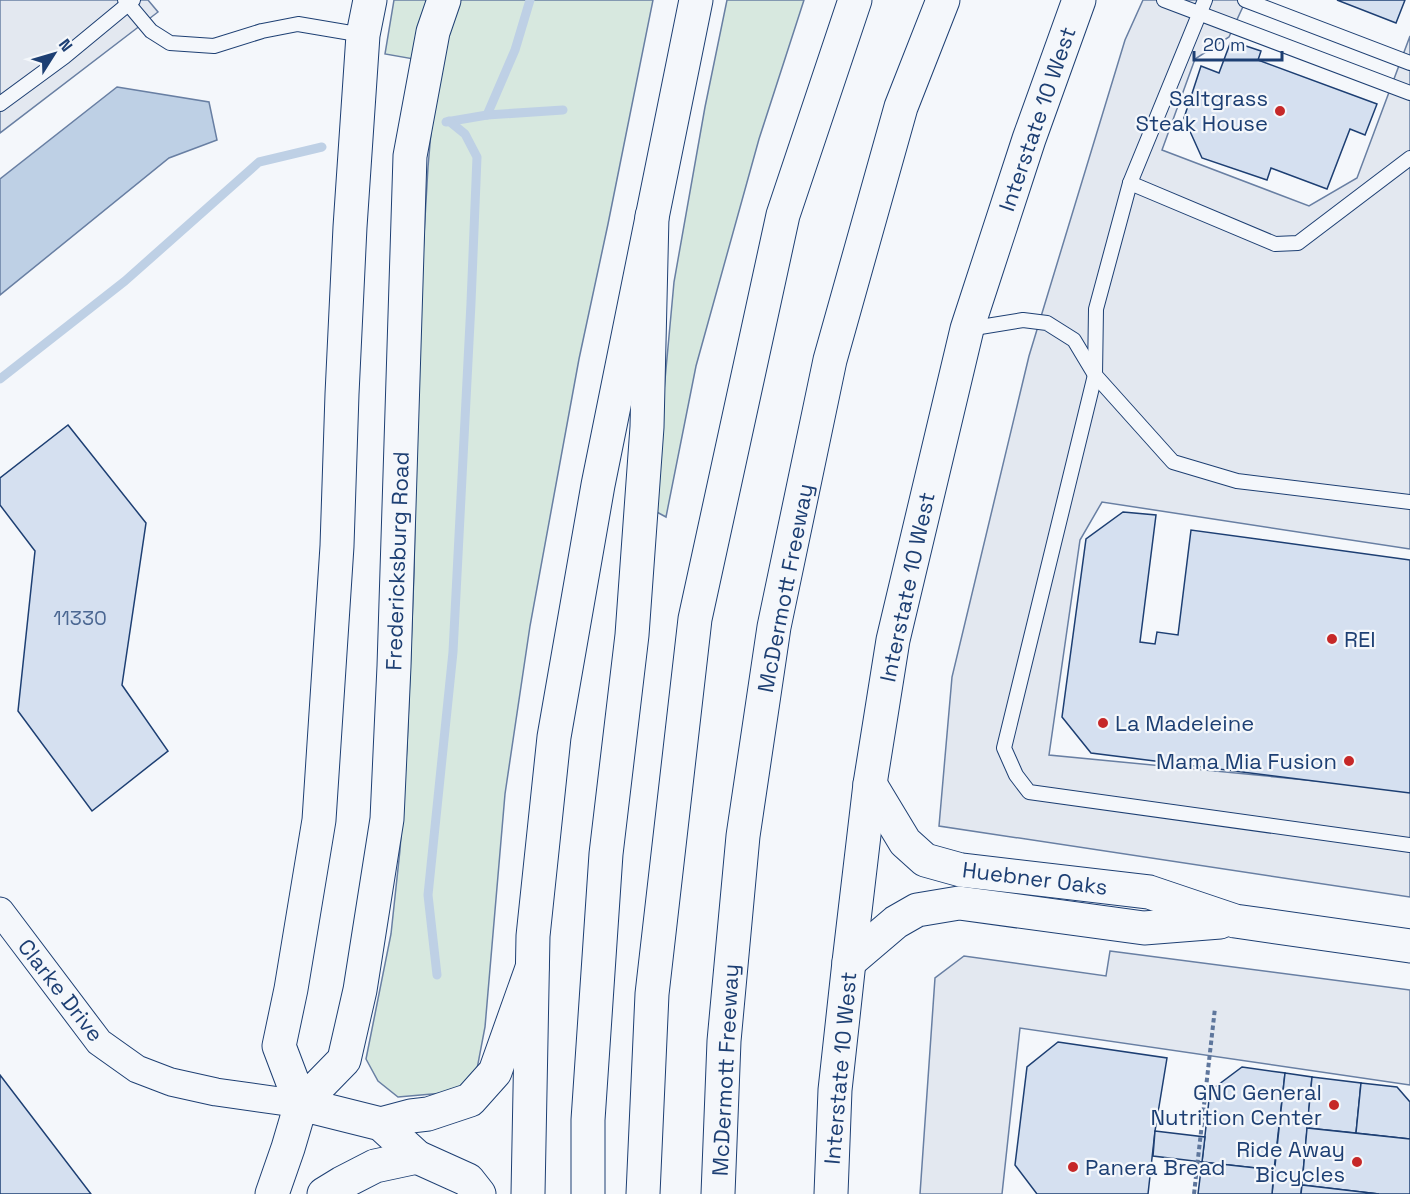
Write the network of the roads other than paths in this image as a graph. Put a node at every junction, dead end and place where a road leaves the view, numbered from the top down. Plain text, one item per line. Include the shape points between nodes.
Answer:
1 (370, 0) edge
2 (444, 0) edge
3 (696, 0) edge
4 (855, 0) edge
5 (943, 0) edge
6 (1079, 0) edge
7 (1164, 0) edge
8 (1205, 0) edge
9 (1245, 0) edge
10 (129, 2) edge
11 (1200, 14) junction
12 (363, 35) junction
13 (1410, 63) edge
14 (1410, 93) edge
15 (0, 104) edge
16 (1410, 158) edge
17 (1130, 183) junction
18 (652, 216) junction
19 (967, 329) junction
20 (1095, 375) junction
21 (1410, 502) edge
22 (870, 784) junction
23 (1410, 845) edge
24 (0, 911) edge
25 (1235, 921) junction
26 (1410, 946) edge
27 (849, 962) junction
28 (532, 968) junction
29 (301, 1104) junction
30 (381, 1124) junction
31 (417, 1157) junction
32 (272, 1194) edge
33 (324, 1194) edge
34 (479, 1194) edge
35 (528, 1194) edge
36 (588, 1194) edge
37 (643, 1194) edge
38 (718, 1194) edge
39 (831, 1194) edge

1 - 12 main road
2 - 29 main road, Fredericksburg Road via 433,32 410,156 387,819 360,990 344,1060
3 - 18 main road
4 - 37 main road via 783,215 695,619 652,994
5 - 38 main road, McDermott Freeway via 901,107 830,360 774,627 742,836 724,1041
6 - 19 main road, Interstate 10 West
7 - 11 lane
8 - 11 lane
9 - 13 lane
10 - 12 lane via 151,31 170,43 214,46 298,24
10 - 15 lane
11 - 14 lane
11 - 17 lane
12 - 29 main road via 320,820 279,1046
16 - 17 lane via 1298,243 1275,244
17 - 20 lane via 1096,309
18 - 28 main road via 598,485 554,737
18 - 36 main road via 646,438 632,635 606,854 588,1120
19 - 20 lane via 1023,320 1047,323 1074,340
19 - 22 main road, Interstate 10 West via 892,640
20 - 21 lane via 1173,462 1237,481
20 - 23 lane via 1004,748 1016,775 1029,792
22 - 25 main road, Huebner Oaks via 905,842 925,860 960,870 1149,892
22 - 27 main road, Interstate 10 West
24 - 29 street, Clarke Drive via 99,1042 136,1069 216,1092
25 - 26 main road, Huebner Oaks
25 - 27 main road, Huebner Oaks via 1144,928 959,903 917,910 896,922
27 - 39 main road, Interstate 10 West via 836,1090
28 - 30 main road via 495,1072 471,1100
28 - 35 main road
29 - 30 main road
29 - 32 main road, Fredericksburg Road
30 - 31 main road
31 - 33 main road via 375,1166
31 - 34 main road via 468,1180

